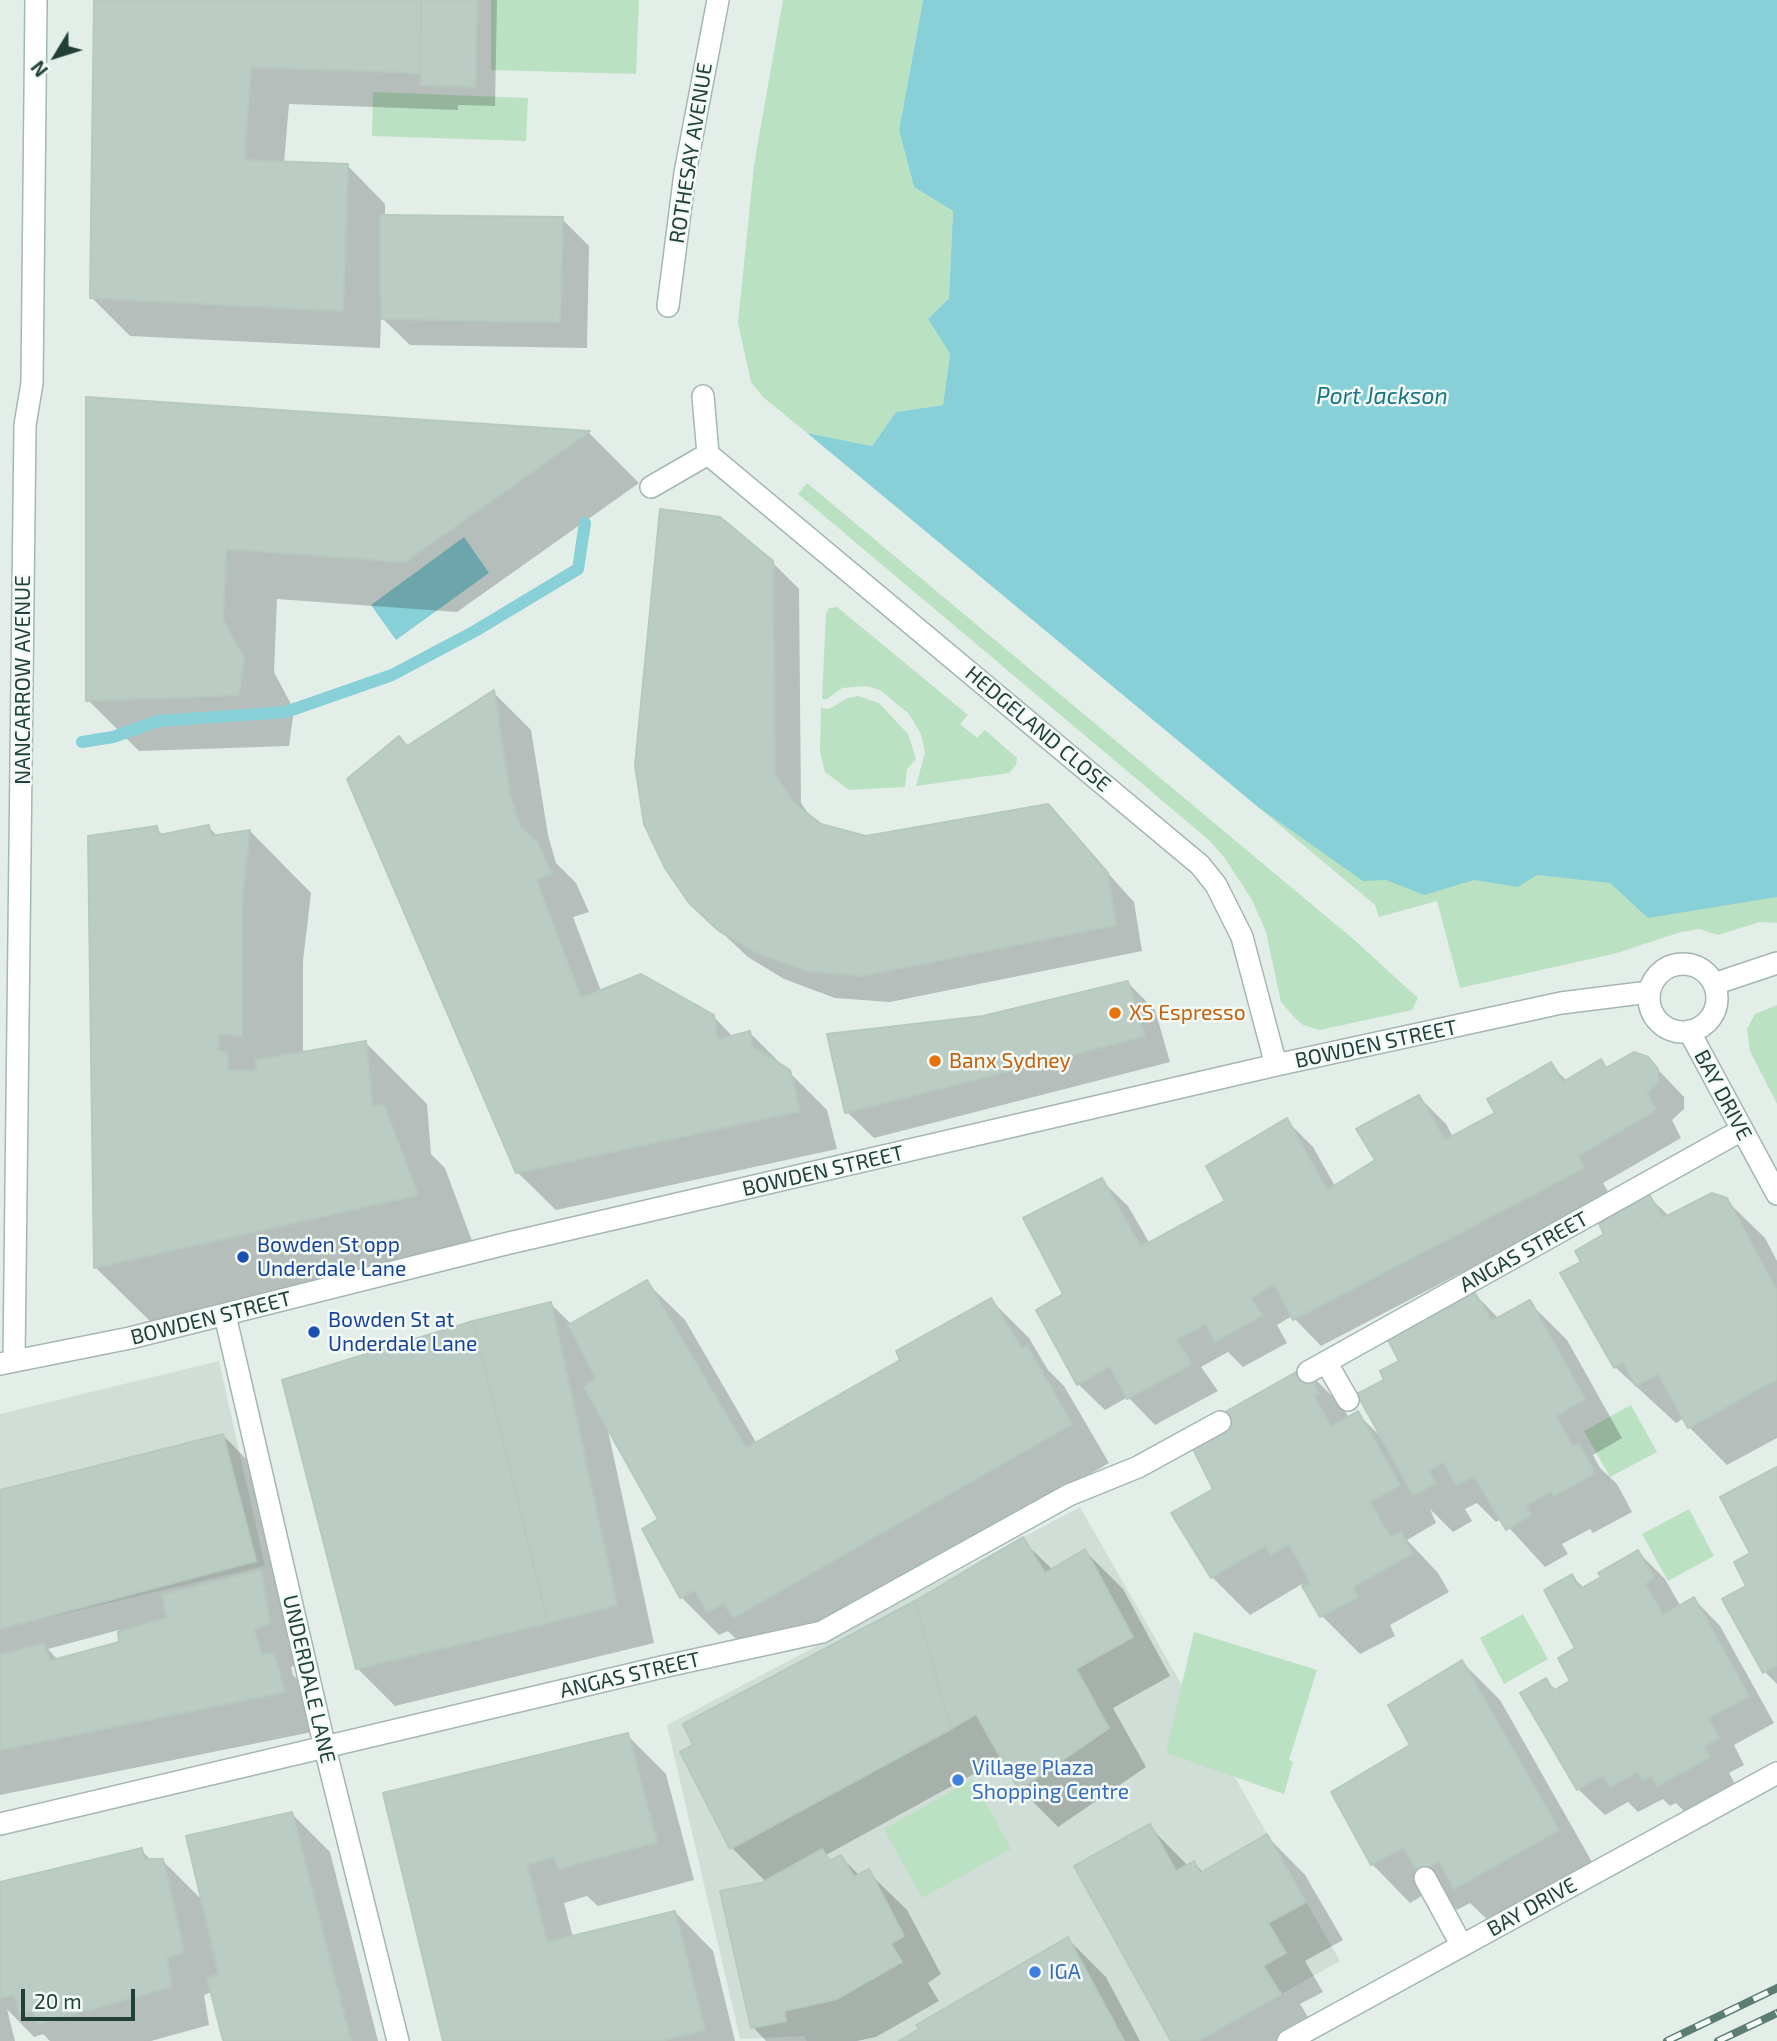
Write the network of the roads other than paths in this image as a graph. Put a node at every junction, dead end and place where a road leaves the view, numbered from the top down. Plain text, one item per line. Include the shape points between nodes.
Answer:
1 (36, 0) edge
2 (718, 0) edge
3 (668, 306) dead end
4 (703, 396) dead end
5 (708, 454) junction
6 (651, 487) dead end
7 (1777, 963) edge
8 (1714, 985) junction
9 (1649, 992) junction
10 (1689, 1031) junction
11 (1276, 1065) junction
12 (1741, 1131) junction
13 (1777, 1194) edge
14 (225, 1315) junction
15 (7, 1362) edge
16 (1326, 1362) junction
17 (1308, 1372) dead end
18 (1348, 1400) dead end
19 (1220, 1422) dead end
20 (325, 1748) junction
21 (1777, 1773) edge
22 (0, 1824) edge
23 (1425, 1878) dead end
24 (1462, 1946) junction
25 (398, 2041) edge
26 (1288, 2041) edge

1 - 15 street, NANCARROW AVENUE via 32,383 24,425
2 - 3 street, ROTHESAY AVENUE via 685,173
4 - 5 street
5 - 6 street
5 - 11 street, HEDGELAND CLOSE via 1200,865 1230,909 1242,937
7 - 8 street
8 - 9 street via 1702,969 1675,965 1658,975
8 - 10 street via 1714,1012 1708,1021
9 - 10 street via 1656,1019 1671,1030
9 - 11 street, BOWDEN STREET via 1561,1003
10 - 12 street, BAY DRIVE
11 - 14 street, BOWDEN STREET via 505,1244
12 - 13 street, BAY DRIVE
12 - 16 street, ANGAS STREET
14 - 15 street, BOWDEN STREET
14 - 20 street, UNDERDALE LANE
16 - 17 street, ANGAS STREET
16 - 18 street
19 - 20 street, ANGAS STREET via 1138,1467 1069,1495 822,1632
20 - 22 street, ANGAS STREET
20 - 25 street, UNDERDALE LANE
21 - 24 street, BAY DRIVE
23 - 24 street
24 - 26 street, BAY DRIVE

